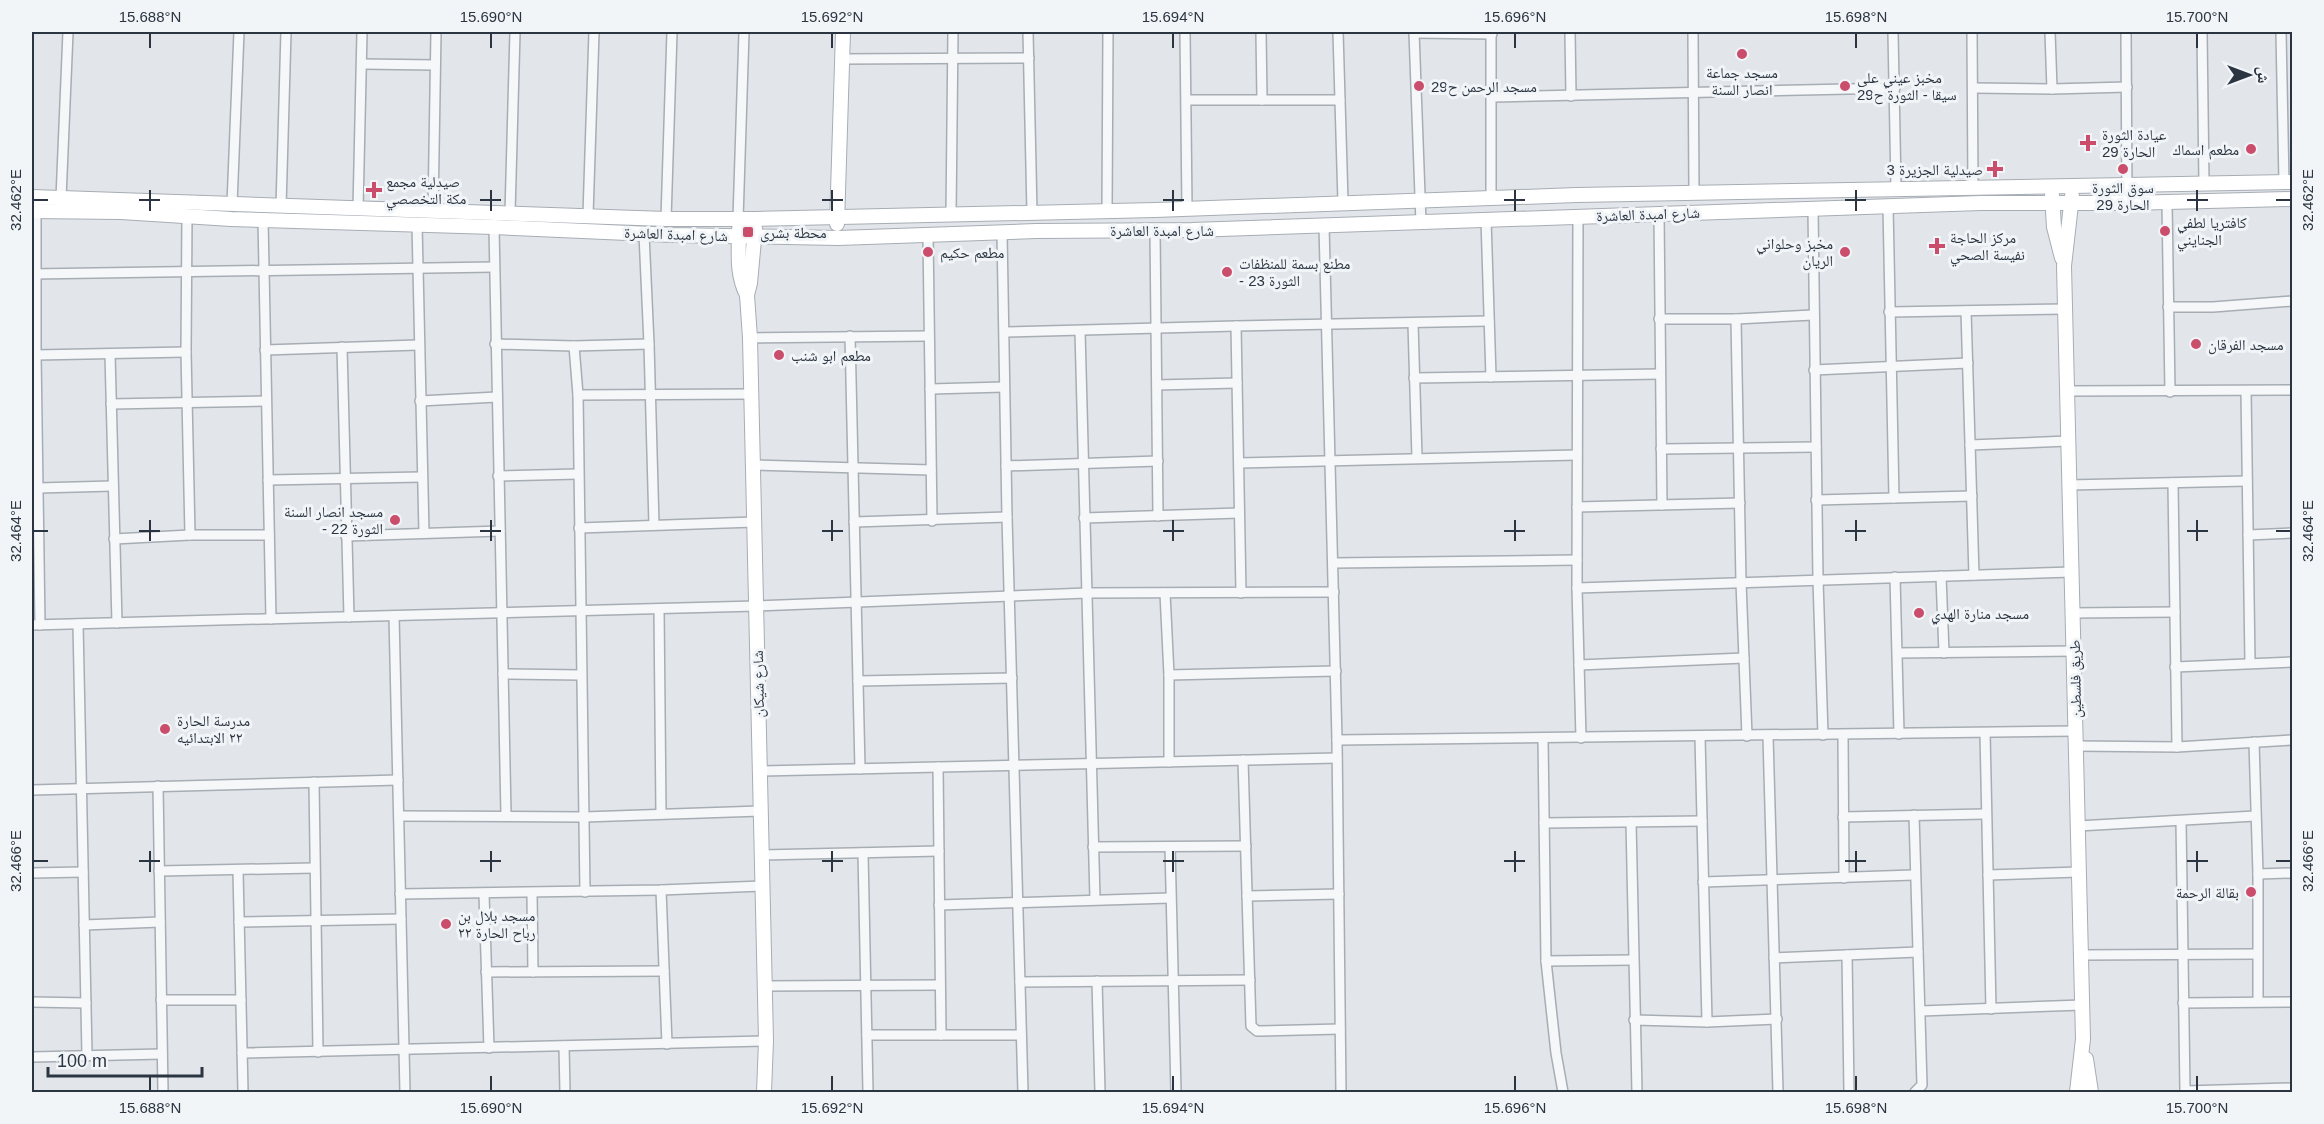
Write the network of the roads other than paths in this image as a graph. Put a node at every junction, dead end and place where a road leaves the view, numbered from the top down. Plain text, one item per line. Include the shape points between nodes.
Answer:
1 (68, 32) edge
2 (239, 32) edge
3 (286, 32) edge
4 (362, 32) edge
5 (436, 32) edge
6 (516, 32) edge
7 (594, 32) edge
8 (672, 32) edge
9 (744, 32) edge
10 (843, 32) edge
11 (953, 32) edge
12 (1028, 32) edge
13 (1108, 32) edge
14 (1185, 32) edge
15 (1261, 32) edge
16 (1338, 32) edge
17 (1414, 32) edge
18 (1570, 32) edge
19 (1693, 32) edge
20 (1893, 32) edge
21 (1972, 32) edge
22 (2050, 32) edge
23 (2126, 32) edge
24 (2202, 32) edge
25 (2281, 32) edge
26 (1491, 33) edge
27 (1029, 58) junction
28 (842, 59) junction
29 (954, 60) junction
30 (362, 64) junction
31 (435, 65) junction
32 (2282, 80) junction
33 (2292, 80) edge
34 (2127, 87) junction
35 (1895, 88) junction
36 (1973, 88) junction
37 (2052, 89) junction
38 (1693, 93) junction
39 (1571, 96) junction
40 (1493, 97) junction
41 (1187, 100) junction
42 (1262, 100) junction
43 (1340, 100) junction
44 (2288, 182) edge
45 (2204, 183) junction
46 (2127, 184) junction
47 (2052, 185) junction
48 (2072, 185) junction
49 (1972, 187) junction
50 (1896, 188) junction
51 (1694, 193) junction
52 (32, 197) edge
53 (61, 198) junction
54 (1491, 199) junction
55 (2292, 199) edge
56 (1419, 200) junction
57 (1343, 202) junction
58 (2167, 202) junction
59 (2052, 203) junction
60 (2072, 203) junction
61 (2127, 203) junction
62 (232, 204) junction
63 (121, 206) junction
64 (1888, 206) junction
65 (280, 207) junction
66 (1813, 208) junction
67 (358, 209) junction
68 (1187, 209) junction
69 (1133, 210) junction
70 (34, 211) edge
71 (433, 211) junction
72 (1107, 211) junction
73 (510, 213) junction
74 (1032, 213) junction
75 (951, 214) junction
76 (1659, 214) junction
77 (588, 215) junction
78 (187, 216) junction
79 (1578, 216) junction
80 (837, 217) junction
81 (263, 219) junction
82 (666, 219) junction
83 (738, 219) junction
84 (755, 219) junction
85 (1486, 219) junction
86 (1421, 223) junction
87 (417, 224) junction
88 (1324, 225) junction
89 (494, 226) junction
90 (1133, 230) junction
91 (1155, 231) junction
92 (1002, 233) junction
93 (644, 234) junction
94 (739, 236) junction
95 (754, 236) junction
96 (928, 236) junction
97 (838, 238) junction
98 (2064, 266) junction
99 (494, 267) junction
100 (417, 269) junction
101 (263, 270) junction
102 (185, 273) junction
103 (33, 274) edge
104 (747, 295) junction
105 (2292, 302) edge
106 (2168, 307) junction
107 (2066, 309) junction
108 (1966, 311) junction
109 (1889, 312) junction
110 (1813, 315) junction
111 (1659, 319) junction
112 (1736, 319) junction
113 (1489, 321) junction
114 (1413, 323) junction
115 (1325, 324) junction
116 (1236, 326) junction
117 (1156, 328) junction
118 (1080, 331) junction
119 (1005, 332) junction
120 (850, 336) junction
121 (929, 336) junction
122 (750, 338) junction
123 (495, 344) junction
124 (650, 344) junction
125 (418, 345) junction
126 (574, 346) junction
127 (342, 347) junction
128 (265, 350) junction
129 (186, 352) junction
130 (110, 354) junction
131 (36, 355) junction
132 (1968, 363) junction
133 (1892, 366) junction
134 (1814, 369) junction
135 (1660, 374) junction
136 (1578, 376) junction
137 (1491, 377) junction
138 (1414, 378) junction
139 (1237, 383) junction
140 (1157, 385) junction
141 (1004, 387) junction
142 (930, 389) junction
143 (2246, 390) junction
144 (2292, 390) edge
145 (2068, 391) junction
146 (2170, 392) junction
147 (751, 394) junction
148 (578, 395) junction
149 (651, 395) junction
150 (497, 397) junction
151 (266, 401) junction
152 (420, 401) junction
153 (187, 402) junction
154 (111, 404) junction
155 (34, 410) edge
156 (2068, 441) junction
157 (1970, 445) junction
158 (1816, 447) junction
159 (1661, 448) junction
160 (1739, 448) junction
161 (1577, 455) junction
162 (1417, 458) junction
163 (1330, 460) junction
164 (1158, 461) junction
165 (1239, 463) junction
166 (1082, 464) junction
167 (753, 465) junction
168 (1006, 466) junction
169 (852, 468) junction
170 (931, 470) junction
171 (579, 474) junction
172 (498, 476) junction
173 (422, 477) junction
174 (345, 478) junction
175 (268, 480) junction
176 (2247, 481) junction
177 (2172, 483) junction
178 (2069, 485) junction
179 (113, 486) junction
180 (38, 488) junction
181 (1972, 496) junction
182 (1894, 498) junction
183 (1816, 500) junction
184 (1740, 503) junction
185 (1662, 505) junction
186 (1577, 507) junction
187 (1239, 513) junction
188 (1158, 516) junction
189 (1007, 518) junction
190 (1084, 518) junction
191 (932, 521) junction
192 (754, 522) junction
193 (854, 522) junction
194 (654, 525) junction
195 (579, 528) junction
196 (500, 531) junction
197 (2292, 533) edge
198 (424, 534) junction
199 (269, 535) junction
200 (2248, 535) junction
201 (190, 536) junction
202 (346, 536) junction
203 (114, 539) junction
204 (35, 541) edge
205 (1577, 560) junction
206 (1333, 563) junction
207 (2072, 572) junction
208 (1974, 575) junction
209 (1941, 576) junction
210 (1894, 578) junction
211 (1818, 580) junction
212 (1741, 582) junction
213 (1577, 588) junction
214 (1334, 592) junction
215 (1087, 593) junction
216 (1166, 593) junction
217 (1240, 593) junction
218 (1010, 596) junction
219 (856, 602) junction
220 (756, 606) junction
221 (659, 609) junction
222 (580, 611) junction
223 (2175, 612) junction
224 (502, 613) junction
225 (2073, 613) junction
226 (394, 616) junction
227 (349, 617) junction
228 (271, 619) junction
229 (117, 623) junction
230 (78, 624) junction
231 (36, 625) edge
232 (2074, 651) junction
233 (1944, 652) junction
234 (1898, 653) junction
235 (1744, 658) junction
236 (2292, 662) edge
237 (2250, 663) junction
238 (1579, 664) junction
239 (2175, 667) junction
240 (1336, 671) junction
241 (503, 674) junction
242 (581, 675) junction
243 (1169, 675) junction
244 (1012, 678) junction
245 (858, 681) junction
246 (2076, 731) junction
247 (1985, 734) junction
248 (1822, 735) junction
249 (1842, 735) junction
250 (1899, 735) junction
251 (1747, 736) junction
252 (1768, 736) junction
253 (1700, 737) junction
254 (1543, 738) junction
255 (1581, 738) junction
256 (1337, 740) junction
257 (2292, 740) edge
258 (2254, 742) junction
259 (2076, 746) junction
260 (2177, 747) junction
261 (1337, 758) junction
262 (1243, 760) junction
263 (1169, 762) junction
264 (1091, 764) junction
265 (1014, 765) junction
266 (938, 767) junction
267 (860, 769) junction
268 (759, 771) junction
269 (398, 780) junction
270 (314, 782) junction
271 (158, 786) junction
272 (81, 789) junction
273 (32, 790) edge
274 (760, 811) junction
275 (661, 814) junction
276 (1986, 814) junction
277 (506, 815) junction
278 (1914, 815) junction
279 (399, 816) junction
280 (2255, 816) junction
281 (584, 817) junction
282 (1843, 817) junction
283 (1702, 821) junction
284 (2181, 821) junction
285 (1631, 822) junction
286 (1544, 823) junction
287 (2078, 826) junction
288 (1246, 846) junction
289 (1094, 847) junction
290 (1170, 847) junction
291 (939, 851) junction
292 (863, 853) junction
293 (761, 855) junction
294 (314, 868) junction
295 (159, 871) junction
296 (238, 871) junction
297 (83, 872) junction
298 (2079, 872) junction
299 (32, 873) edge
300 (2292, 873) edge
301 (2258, 874) junction
302 (1914, 875) junction
303 (1988, 875) junction
304 (1844, 878) junction
305 (1773, 880) junction
306 (1703, 882) junction
307 (762, 886) junction
308 (661, 890) junction
309 (585, 891) junction
310 (532, 893) junction
311 (400, 894) junction
312 (484, 894) junction
313 (1339, 894) junction
314 (1247, 896) junction
315 (1170, 898) junction
316 (1095, 899) junction
317 (1017, 902) junction
318 (939, 905) junction
319 (401, 919) junction
320 (315, 921) junction
321 (160, 922) junction
322 (239, 922) junction
323 (84, 925) junction
324 (1918, 952) junction
325 (2183, 954) junction
326 (2257, 954) junction
327 (1847, 955) junction
328 (2081, 955) junction
329 (1774, 958) junction
330 (1634, 960) junction
331 (1546, 961) junction
332 (664, 971) junction
333 (486, 972) junction
334 (533, 972) junction
335 (1172, 980) junction
336 (1250, 980) junction
337 (1097, 981) junction
338 (1020, 982) junction
339 (939, 985) junction
340 (764, 986) junction
341 (866, 986) junction
342 (161, 1000) junction
343 (241, 1000) junction
344 (2258, 1001) junction
345 (32, 1002) edge
346 (2292, 1002) edge
347 (86, 1003) junction
348 (2183, 1003) junction
349 (2082, 1005) junction
350 (1991, 1009) junction
351 (1921, 1011) junction
352 (1777, 1019) junction
353 (1634, 1020) junction
354 (1707, 1022) junction
355 (1340, 1029) junction
356 (867, 1035) junction
357 (941, 1035) junction
358 (1021, 1035) junction
359 (2083, 1039) junction
360 (766, 1041) junction
361 (667, 1044) junction
362 (564, 1046) junction
363 (489, 1048) junction
364 (404, 1050) junction
365 (318, 1052) junction
366 (242, 1053) junction
367 (162, 1054) junction
368 (87, 1056) junction
369 (32, 1057) edge
370 (766, 1074) junction
371 (2292, 1088) edge
372 (163, 1092) edge
373 (243, 1092) edge
374 (405, 1092) edge
375 (566, 1092) edge
376 (764, 1092) edge
377 (770, 1092) edge
378 (868, 1092) edge
379 (1023, 1092) edge
380 (1100, 1092) edge
381 (1176, 1092) edge
382 (1341, 1092) edge
383 (1563, 1092) edge
384 (1637, 1092) edge
385 (1778, 1092) edge
386 (1849, 1092) edge
387 (1915, 1092) edge
388 (2077, 1092) edge
389 (2091, 1092) edge
390 (2185, 1092) edge

1 - 53 street
2 - 62 street
3 - 65 street
4 - 30 street
5 - 31 street
6 - 73 street
7 - 77 street
8 - 82 street
9 - 83 street
10 - 28 main road
11 - 29 street
12 - 27 street
13 - 72 street
14 - 41 street
15 - 42 street
16 - 43 street
17 - 26 street
17 - 56 street
18 - 39 street
19 - 38 street
20 - 35 street
21 - 36 street
22 - 37 street
23 - 34 street
24 - 45 street
25 - 32 street
26 - 40 street
27 - 29 street
27 - 74 street
28 - 29 street
28 - 80 main road
29 - 75 street
30 - 31 street
30 - 67 street
31 - 71 street
32 - 33 street
32 - 44 street
34 - 37 street
34 - 46 street
35 - 38 street
35 - 50 street
36 - 37 street
36 - 49 street
38 - 39 street
38 - 51 street
39 - 40 street
40 - 54 street
41 - 42 street
41 - 68 street
42 - 43 street
43 - 57 street
44 - 45 main road, شارع امبدة العاشرة
45 - 46 main road, شارع امبدة العاشرة
46 - 48 main road, شارع امبدة العاشرة
46 - 61 street
47 - 48 main road, شارع امبدة العاشرة
47 - 49 main road, شارع امبدة العاشرة
47 - 59 main road, طريق فلسطين
48 - 60 main road, طريق فلسطين
49 - 50 main road, شارع امبدة العاشرة
50 - 51 main road, شارع امبدة العاشرة
51 - 54 main road, شارع امبدة العاشرة
52 - 53 main road, شارع امبدة العاشرة
53 - 63 main road, شارع امبدة العاشرة
54 - 56 main road, شارع امبدة العاشرة
55 - 58 main road, شارع امبدة العاشرة
56 - 57 main road, شارع امبدة العاشرة
56 - 86 street
57 - 68 main road, شارع امبدة العاشرة
58 - 61 main road, شارع امبدة العاشرة
58 - 106 street
59 - 60 main road, شارع امبدة العاشرة
59 - 64 main road, شارع امبدة العاشرة
59 - 98 main road, طريق فلسطين
60 - 61 main road, شارع امبدة العاشرة
60 - 98 main road, طريق فلسطين
62 - 63 main road, شارع امبدة العاشرة
62 - 65 main road, شارع امبدة العاشرة
63 - 70 main road, شارع امبدة العاشرة
63 - 78 main road, شارع امبدة العاشرة
64 - 66 main road, شارع امبدة العاشرة
64 - 109 street
65 - 67 main road, شارع امبدة العاشرة
66 - 76 main road, شارع امبدة العاشرة
66 - 110 street
67 - 71 main road, شارع امبدة العاشرة
68 - 69 main road, شارع امبدة العاشرة
69 - 72 main road, شارع امبدة العاشرة
69 - 90 main road
70 - 103 street
71 - 73 main road, شارع امبدة العاشرة
72 - 74 main road, شارع امبدة العاشرة
73 - 77 main road, شارع امبدة العاشرة
74 - 75 main road, شارع امبدة العاشرة
75 - 80 main road, شارع امبدة العاشرة
76 - 79 main road, شارع امبدة العاشرة
76 - 111 street
77 - 82 main road, شارع امبدة العاشرة
78 - 81 main road, شارع امبدة العاشرة
78 - 102 street
79 - 85 main road, شارع امبدة العاشرة
79 - 136 street
80 - 84 main road, شارع امبدة العاشرة
80 - 97 main road
81 - 87 main road, شارع امبدة العاشرة
81 - 101 street
82 - 83 main road, شارع امبدة العاشرة
83 - 84 main road, شارع امبدة العاشرة
83 - 94 main road, شارع شيكان
84 - 95 main road, شارع شيكان
85 - 86 main road, شارع امبدة العاشرة
85 - 113 street
86 - 88 main road, شارع امبدة العاشرة
87 - 89 main road, شارع امبدة العاشرة
87 - 100 street
88 - 91 main road, شارع امبدة العاشرة
88 - 115 street
89 - 93 main road, شارع امبدة العاشرة
89 - 99 street
90 - 91 main road, شارع امبدة العاشرة
90 - 92 main road, شارع امبدة العاشرة
91 - 117 street
92 - 96 main road, شارع امبدة العاشرة
92 - 119 street
93 - 94 main road, شارع امبدة العاشرة
93 - 124 street
94 - 95 main road, شارع امبدة العاشرة
94 - 104 main road, شارع شيكان via 739,270
95 - 97 main road, شارع امبدة العاشرة
95 - 104 main road, شارع شيكان
96 - 97 main road, شارع امبدة العاشرة
96 - 121 street
98 - 107 main road, طريق فلسطين
99 - 100 street
99 - 123 street
100 - 101 street
100 - 125 street
101 - 102 street
101 - 128 street
102 - 103 street
102 - 129 street
103 - 131 street
104 - 122 main road, شارع شيكان
105 - 106 street
106 - 146 street
107 - 108 street
107 - 145 main road, طريق فلسطين
108 - 109 street
108 - 132 street
109 - 133 street
110 - 112 street
110 - 134 street
111 - 112 street
111 - 135 street
112 - 160 street
113 - 114 street
113 - 137 street
114 - 115 street
114 - 138 street
115 - 116 street
115 - 163 street
116 - 117 street
116 - 139 street
117 - 118 street
117 - 140 street
118 - 119 street
118 - 166 street
119 - 141 street
120 - 121 street
120 - 122 street
120 - 169 street
121 - 142 street
122 - 147 main road, شارع شيكان
123 - 126 street
123 - 150 street
124 - 126 street
124 - 149 street
125 - 127 street
125 - 152 street
126 - 148 street
127 - 128 street
127 - 174 street
128 - 151 street
129 - 130 street
129 - 153 street
130 - 131 street
130 - 154 street
131 - 155 street
132 - 133 street
132 - 157 street
133 - 134 street
133 - 182 street
134 - 158 street
135 - 136 street
135 - 159 street
136 - 137 street
136 - 161 street
137 - 138 street
138 - 162 street
139 - 140 street
139 - 165 street
140 - 164 street
141 - 142 street
141 - 168 street
142 - 170 street
143 - 144 street
143 - 146 street
143 - 176 street
145 - 146 street
145 - 156 main road, طريق فلسطين
147 - 149 street
147 - 167 main road, شارع شيكان
148 - 149 street
148 - 171 street
149 - 194 street
150 - 152 street
150 - 172 street
151 - 153 street
151 - 175 street
152 - 173 street
153 - 154 street
153 - 201 street
154 - 179 street
155 - 180 street
156 - 157 street
156 - 178 main road, طريق فلسطين
157 - 181 street
158 - 160 street
158 - 183 street
159 - 160 street
159 - 185 street
160 - 184 street
161 - 162 street
161 - 186 street
162 - 163 street
163 - 165 street
163 - 206 street
164 - 166 street
164 - 188 street
165 - 187 street
166 - 168 street
166 - 190 street
167 - 169 street
167 - 192 main road, شارع شيكان
168 - 189 street
169 - 170 street
169 - 193 street
170 - 191 street
171 - 172 street
171 - 195 street
172 - 196 street
173 - 174 street
173 - 198 street
174 - 175 street
174 - 202 street
175 - 199 street
176 - 177 street
176 - 200 street
177 - 178 street
177 - 223 street
178 - 207 main road, طريق فلسطين
179 - 180 street
179 - 203 street
180 - 204 street
181 - 182 street
181 - 208 street
182 - 183 street
183 - 211 street
184 - 185 street
184 - 212 street
185 - 186 street
186 - 205 street
187 - 188 street
187 - 217 street
188 - 190 street
189 - 191 street
189 - 218 street
190 - 215 street
191 - 193 street
192 - 194 street
192 - 220 main road, شارع شيكان
193 - 219 street
194 - 195 street
195 - 222 street
196 - 198 street
196 - 224 street
197 - 200 street
198 - 202 street
199 - 201 street
199 - 228 street
200 - 237 street
201 - 203 street
202 - 227 street
203 - 229 street
204 - 231 street
205 - 206 street
205 - 213 street
206 - 214 street
207 - 208 street
207 - 225 main road, طريق فلسطين
208 - 209 street
209 - 210 street
209 - 233 street
210 - 211 street
210 - 234 street
211 - 212 street
211 - 248 street
212 - 213 street
212 - 235 street
213 - 238 street
214 - 217 street
214 - 240 street
215 - 216 street
215 - 218 street
215 - 264 street
216 - 217 street
216 - 243 street
218 - 219 street
218 - 244 street
219 - 220 street
219 - 245 street
220 - 221 street
220 - 268 main road, شارع شيكان
221 - 222 street
221 - 275 street
222 - 224 street
222 - 242 street
223 - 225 street
223 - 239 street
224 - 226 street
224 - 241 street
225 - 232 main road, طريق فلسطين
226 - 227 street
226 - 269 street
227 - 228 street
228 - 229 street
229 - 230 street
230 - 231 street
230 - 272 street
232 - 233 street
232 - 246 main road, طريق فلسطين
233 - 234 street
234 - 250 street
235 - 238 street
235 - 251 street
236 - 237 street
237 - 239 street
238 - 255 street
239 - 260 street
240 - 243 street
240 - 256 street
241 - 242 street
241 - 277 street
242 - 281 street
243 - 263 street
244 - 245 street
244 - 265 street
245 - 267 street
246 - 247 street
246 - 259 main road, طريق فلسطين
247 - 250 street
247 - 276 street
248 - 249 street
248 - 252 street
249 - 250 street
249 - 282 street
251 - 252 street
251 - 253 street
252 - 305 street
253 - 255 street
253 - 283 street
254 - 255 street
254 - 256 street
254 - 286 street
256 - 261 street
257 - 258 street
258 - 260 street
258 - 280 street
259 - 260 street
259 - 287 main road, طريق فلسطين
261 - 262 street
261 - 313 street
262 - 263 street
262 - 288 street
263 - 264 street
264 - 265 street
264 - 289 street
265 - 266 street
265 - 317 street
266 - 267 street
266 - 291 street
267 - 268 street
268 - 274 main road, شارع شيكان
269 - 270 street
269 - 279 street
270 - 271 street
270 - 294 street
271 - 272 street
271 - 295 street
272 - 273 street
272 - 297 street
274 - 275 street
274 - 293 main road, شارع شيكان
275 - 281 street
276 - 278 street
276 - 303 street
277 - 279 street
277 - 281 street
278 - 282 street
278 - 302 street
279 - 311 street
280 - 284 street
280 - 301 street
281 - 309 street
282 - 304 street
283 - 285 street
283 - 306 street
284 - 287 street
284 - 325 street
285 - 286 street
285 - 330 street
286 - 331 street
287 - 298 main road, طريق فلسطين
288 - 290 street
288 - 314 street
289 - 290 street
289 - 316 street
290 - 315 street
291 - 292 street
291 - 318 street
292 - 293 street
292 - 341 street
293 - 307 main road, شارع شيكان
294 - 296 street
294 - 320 street
295 - 296 street
295 - 321 street
296 - 322 street
297 - 299 street
297 - 323 street
298 - 303 street
298 - 328 main road, طريق فلسطين
300 - 301 street
301 - 326 street
302 - 304 street
302 - 324 street
303 - 350 street
304 - 305 street
305 - 306 street
305 - 329 street
306 - 354 street
307 - 308 street
307 - 340 main road, شارع شيكان
308 - 309 street
308 - 332 street
309 - 310 street
310 - 312 street
310 - 334 street
311 - 312 street
311 - 319 street
312 - 333 street
313 - 314 street
313 - 355 street
314 - 336 street
315 - 316 street
315 - 335 street
316 - 317 street
317 - 318 street
317 - 338 street
318 - 339 street
319 - 320 street
319 - 364 street
320 - 322 street
320 - 365 street
321 - 323 street
321 - 342 street
322 - 343 street
323 - 347 street
324 - 327 street
324 - 351 street
325 - 326 street
325 - 328 street
325 - 348 street
326 - 344 street
327 - 329 street
327 - 386 street
328 - 349 main road, طريق فلسطين
329 - 352 street
330 - 331 street
330 - 353 street
331 - 383 street
332 - 334 street
332 - 361 street
333 - 334 street
333 - 363 street
335 - 336 street
335 - 337 street
335 - 381 street
336 - 355 street via 1254,1030
337 - 338 street
337 - 380 street
338 - 358 street
339 - 341 street
339 - 357 street
340 - 341 street
340 - 360 main road, شارع شيكان
341 - 356 street
342 - 343 street
342 - 367 street
343 - 366 street
344 - 346 street
344 - 348 street
345 - 347 street
347 - 368 street
348 - 390 street
349 - 350 street
349 - 359 main road, طريق فلسطين
350 - 351 street
351 - 387 street via 1922,1085
352 - 354 street
352 - 385 street
353 - 354 street
353 - 384 street
355 - 382 street
356 - 357 street
356 - 378 street
357 - 358 street
358 - 379 street
359 - 388 main road, طريق فلسطين
359 - 389 main road
360 - 361 street
360 - 370 main road, شارع شيكان
361 - 362 street
362 - 363 street
362 - 375 street
363 - 364 street
364 - 365 street
364 - 374 street
365 - 366 street
366 - 373 street
367 - 368 street
367 - 372 street
368 - 369 street
370 - 376 main road, شارع شيكان
370 - 377 main road, شارع شيكان
371 - 390 street

